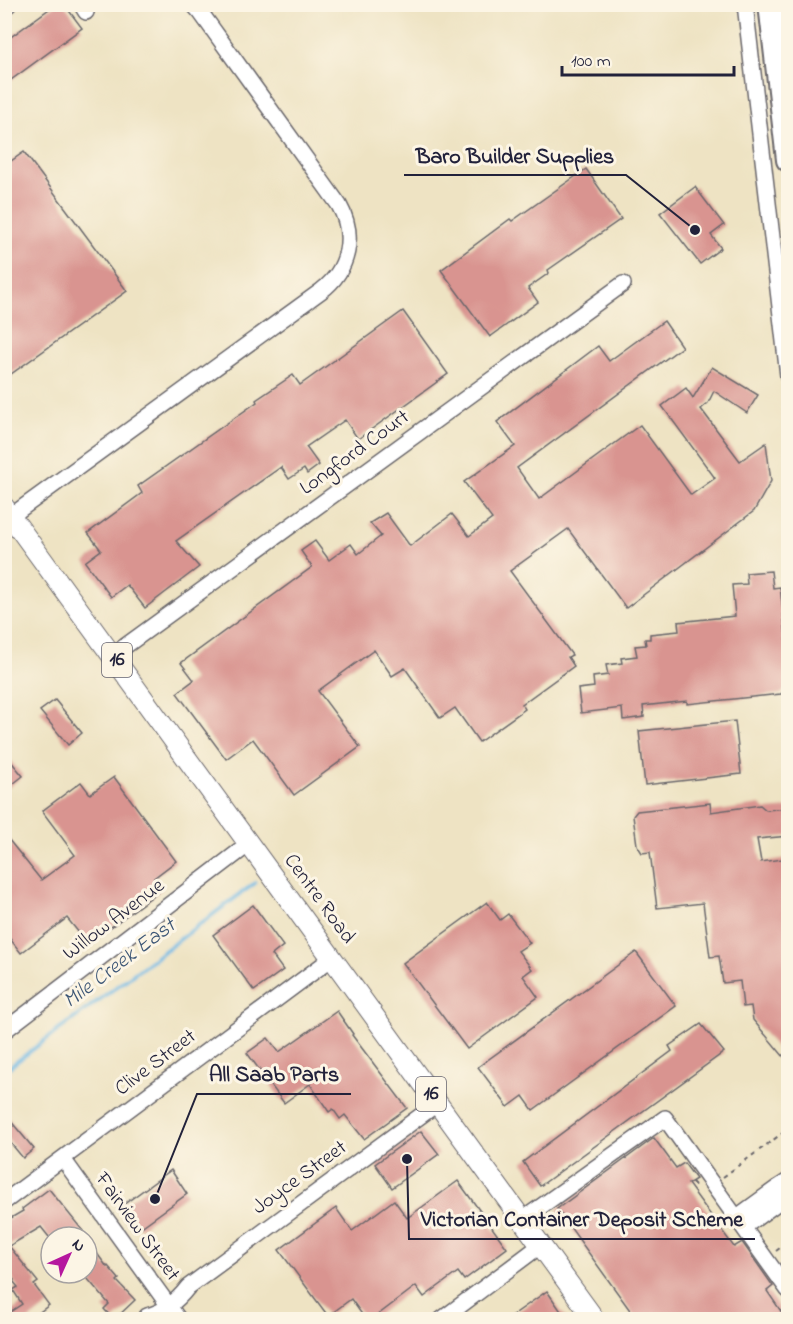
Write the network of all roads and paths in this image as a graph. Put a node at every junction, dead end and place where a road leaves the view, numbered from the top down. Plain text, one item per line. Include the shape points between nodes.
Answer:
1 (9, 4) edge
2 (193, 4) edge
3 (745, 4) edge
4 (770, 4) edge
5 (4, 8) edge
6 (774, 32) junction
7 (749, 35) junction
8 (789, 160) edge
9 (783, 271) edge
10 (623, 284) dead end
11 (784, 300) edge
12 (789, 376) edge
13 (8, 511) edge
14 (113, 655) junction
15 (249, 843) junction
16 (332, 958) junction
17 (4, 1030) edge
18 (438, 1103) junction
19 (789, 1129) edge
20 (63, 1159) junction
21 (707, 1176) junction
22 (789, 1181) edge
23 (692, 1182) dead end
24 (789, 1195) edge
25 (4, 1202) edge
26 (522, 1220) junction
27 (740, 1222) junction
28 (541, 1245) junction
29 (789, 1290) edge
30 (166, 1302) junction
31 (145, 1318) edge
32 (179, 1320) edge
33 (441, 1320) edge
34 (595, 1320) edge

1 - 5 street
2 - 13 street via 344,213 349,230 344,265 321,291
3 - 7 street
4 - 6 highway
6 - 7 street
6 - 8 highway
7 - 9 street
9 - 11 street
10 - 14 street, Longford Court
11 - 12 street
13 - 14 main road, Centre Road / 16
14 - 15 main road, Centre Road / 16
15 - 16 main road, Centre Road / 16
15 - 17 street, Willow Avenue
16 - 18 main road, Centre Road / 16
16 - 20 street, Clive Street
18 - 26 main road, Centre Road / 16
18 - 30 street, Joyce Street via 188,1287 175,1290
19 - 21 path via 719,1180 713,1173
20 - 25 street, Clive Street
20 - 30 street, Fairview Street
21 - 23 path via 695,1185
21 - 26 street via 665,1118
21 - 27 street
22 - 27 street
24 - 27 street
26 - 28 main road, Centre Road / 16
27 - 29 street
28 - 33 street
28 - 34 main road, Centre Road / 16
30 - 31 street, Joyce Street via 152,1307
30 - 32 street, Fairview Street

